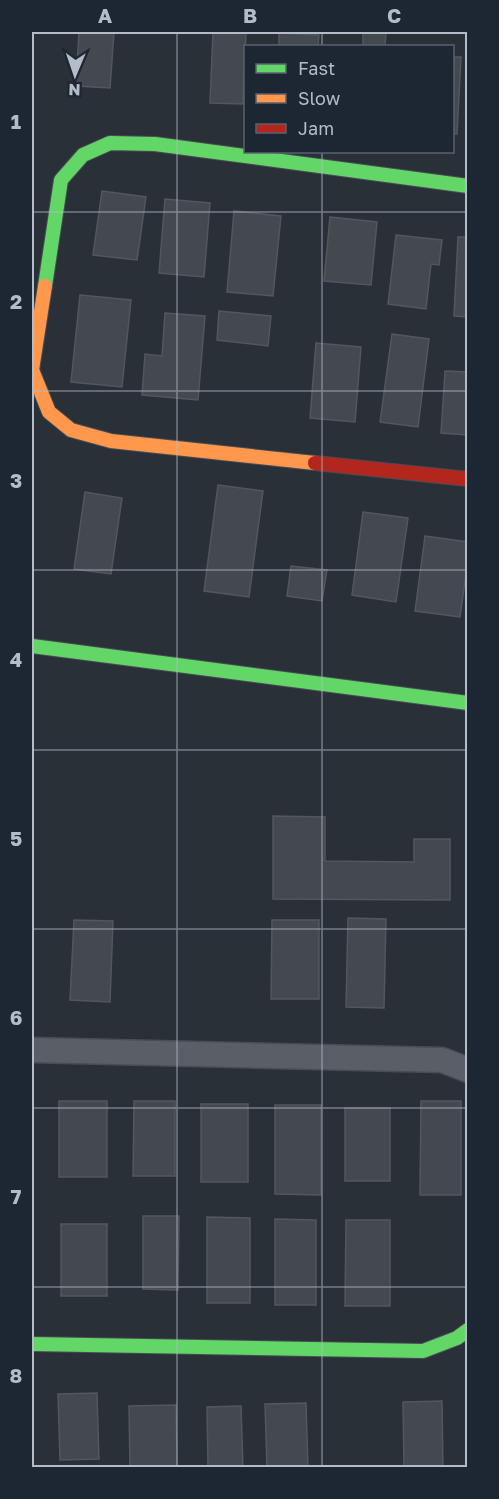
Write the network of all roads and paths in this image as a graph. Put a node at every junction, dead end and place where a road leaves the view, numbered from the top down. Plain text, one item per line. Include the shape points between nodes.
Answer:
1 (468, 186) edge
2 (468, 479) edge
3 (32, 646) edge
4 (468, 703) edge
5 (32, 1050) edge
6 (468, 1070) edge
7 (468, 1330) edge
8 (32, 1344) edge

1 - 2 street via 155,144 110,143 83,155 61,180 32,370 49,412 71,430 111,441
3 - 4 street
5 - 6 street via 442,1060
7 - 8 street via 423,1352

